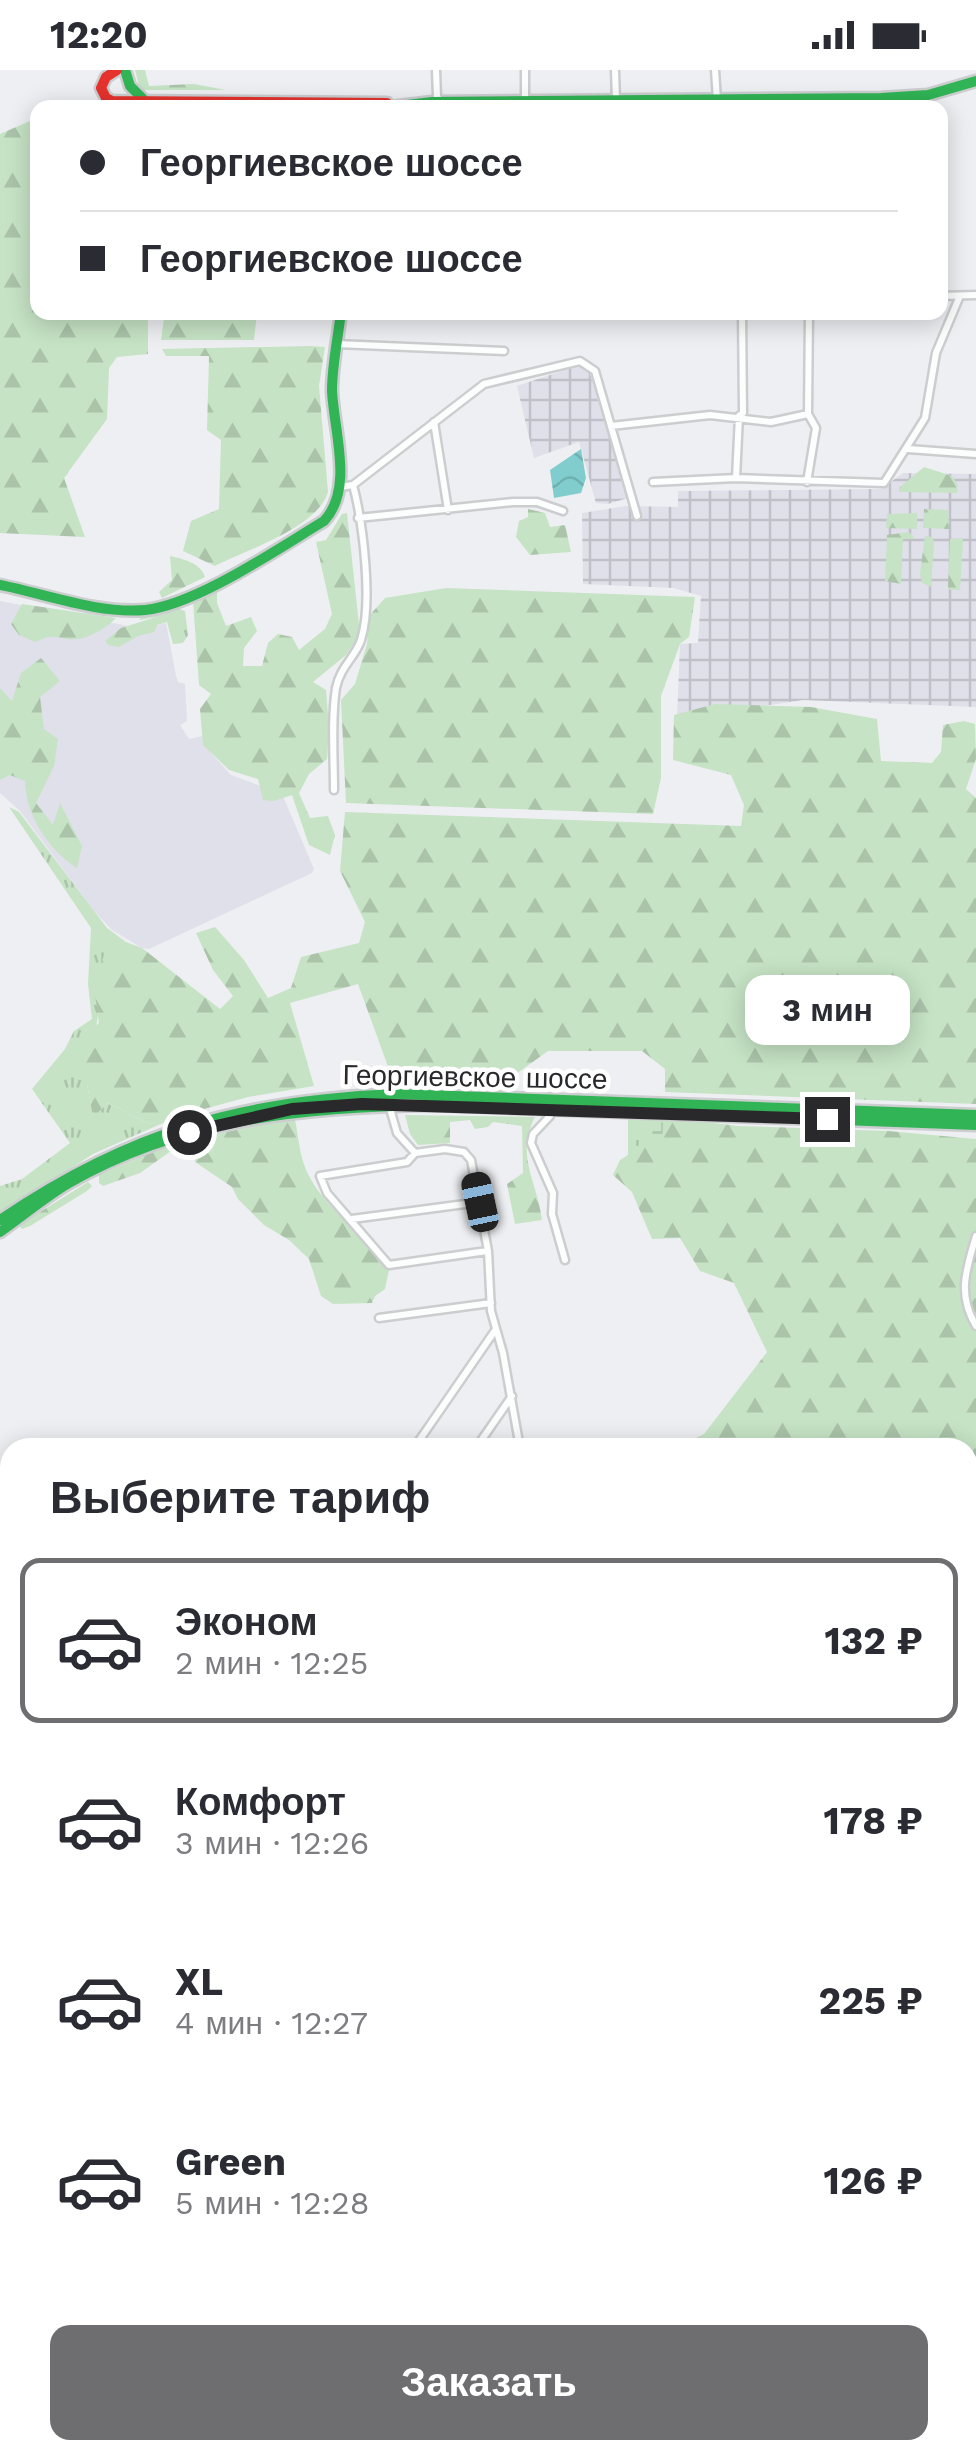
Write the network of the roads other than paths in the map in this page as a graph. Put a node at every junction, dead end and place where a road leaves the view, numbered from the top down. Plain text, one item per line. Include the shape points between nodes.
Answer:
1 (436, 70) edge
2 (526, 70) edge
3 (615, 70) edge
4 (716, 70) edge
5 (114, 72) edge
6 (128, 79) edge
7 (976, 81) edge
8 (110, 100) edge
9 (122, 100) joint
10 (145, 100) joint
11 (440, 100) edge
12 (525, 100) edge
13 (616, 100) edge
14 (720, 100) edge
15 (899, 100) edge
16 (976, 295) edge
17 (948, 297) edge
18 (958, 298) junction
19 (340, 320) edge
20 (742, 320) edge
21 (809, 320) edge
22 (336, 344) junction
23 (504, 352) dead end
24 (808, 414) junction
25 (738, 416) junction
26 (434, 422) junction
27 (611, 426) junction
28 (908, 449) junction
29 (976, 454) edge
30 (736, 478) junction
31 (654, 482) dead end
32 (807, 482) junction
33 (353, 485) junction
34 (340, 487) junction
35 (448, 510) junction
36 (563, 511) dead end
37 (637, 516) dead end
38 (358, 518) junction
39 (0, 585) edge
40 (334, 790) dead end
41 (388, 1104) junction
42 (552, 1109) junction
43 (976, 1115) edge
44 (976, 1125) edge
45 (415, 1152) junction
46 (480, 1202) junction
47 (0, 1220) edge
48 (351, 1220) junction
49 (0, 1232) edge
50 (976, 1236) edge
51 (488, 1251) junction
52 (565, 1260) dead end
53 (490, 1303) junction
54 (379, 1318) dead end
55 (976, 1326) edge
56 (496, 1329) junction
57 (512, 1396) junction
58 (421, 1438) edge
59 (483, 1438) edge
60 (518, 1438) edge

1 - 11 street
2 - 12 street
3 - 13 street
4 - 14 street
5 - 6 main road
5 - 8 main road via 102,82
6 - 9 main road via 130,92
6 - 10 main road
7 - 15 main road
9 - 10 main road
16 - 18 street
17 - 18 street
18 - 28 street via 936,353 924,418
19 - 22 main road
20 - 25 street
21 - 24 street
22 - 23 street
22 - 34 main road via 332,407
24 - 25 street via 772,422
24 - 32 street via 816,428
25 - 27 street
25 - 30 street
26 - 27 street via 484,384 580,362 594,371
26 - 33 street
26 - 35 street
27 - 37 street
28 - 29 street
28 - 32 street via 884,483
30 - 31 street
30 - 32 street
33 - 34 street
33 - 38 street
34 - 39 main road via 324,521 167,606 132,610
35 - 36 street via 537,502
35 - 38 street
38 - 40 street via 366,621 336,686
41 - 42 main road, Георгиевское шоссе
41 - 45 street via 397,1133
41 - 49 main road, Георгиевское шоссе via 292,1109 180,1135 77,1180
42 - 44 main road, Георгиевское шоссе
42 - 52 street via 531,1143 553,1193
43 - 47 main road, Георгиевское шоссе via 397,1094 312,1098 227,1112 152,1135 78,1170
45 - 46 street via 464,1152 472,1160
45 - 48 street via 407,1162 320,1176
46 - 48 street
46 - 51 street
48 - 51 street via 389,1265
50 - 55 street via 962,1288
51 - 53 street
53 - 54 street
53 - 56 street
56 - 57 street
56 - 58 street
57 - 59 street
57 - 60 street

